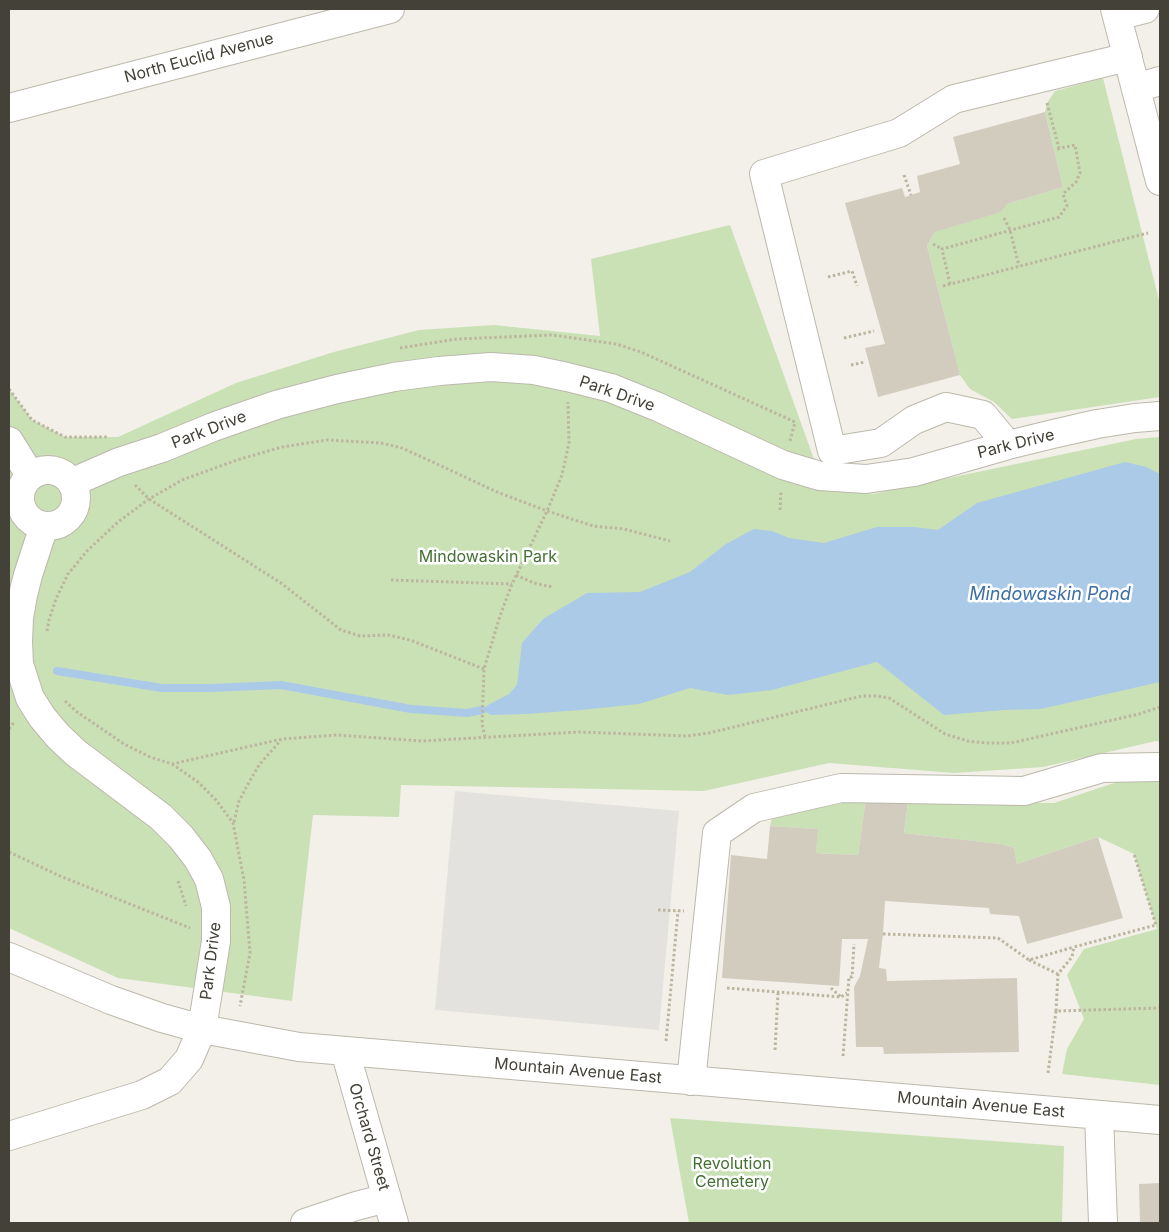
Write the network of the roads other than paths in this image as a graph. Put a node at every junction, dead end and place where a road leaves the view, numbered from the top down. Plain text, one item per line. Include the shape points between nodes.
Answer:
1 (390, 9) edge
2 (1145, 9) edge
3 (1116, 12) edge
4 (1128, 57) junction
5 (1148, 84) edge
6 (9, 108) edge
7 (1160, 181) edge
8 (1160, 416) edge
9 (9, 441) edge
10 (1008, 445) junction
11 (832, 451) junction
12 (30, 475) junction
13 (820, 476) junction
14 (72, 482) junction
15 (44, 526) junction
16 (1160, 767) edge
17 (9, 957) edge
18 (202, 1029) junction
19 (345, 1051) junction
20 (690, 1080) junction
21 (1099, 1115) junction
22 (1160, 1120) edge
23 (9, 1136) edge
24 (391, 1211) edge
25 (305, 1223) edge
26 (1103, 1223) edge

1 - 6 street, North Euclid Avenue
2 - 3 street
3 - 4 street
4 - 5 street
4 - 11 street via 954,99 899,133 764,174
5 - 7 street
8 - 10 street, Park Drive via 1097,424
9 - 12 street
10 - 11 street via 983,415 946,407 914,420 881,443
10 - 13 street, Park Drive via 914,472 866,479
11 - 13 street
12 - 14 street via 48,469 57,470
12 - 15 street via 20,491 22,510 35,523
13 - 14 street, Park Drive via 783,465 611,388 534,370 491,367 394,376 276,405
14 - 15 street via 77,500 70,517 62,523
15 - 18 street, Park Drive via 28,575 19,618 19,664 25,685 42,717 58,736 161,817 181,837 209,879 216,907 216,941
16 - 20 street via 1102,768 1024,791 840,788 754,808 716,833
17 - 18 street, Mountain Avenue East via 111,1000
18 - 19 street, Mountain Avenue East via 299,1047
18 - 23 street, Park Drive via 189,1059 170,1081 142,1096
19 - 20 street, Mountain Avenue East
19 - 24 street, Orchard Street
20 - 21 street, Mountain Avenue East
21 - 22 street, Mountain Avenue East
21 - 26 street
24 - 25 street via 356,1206

